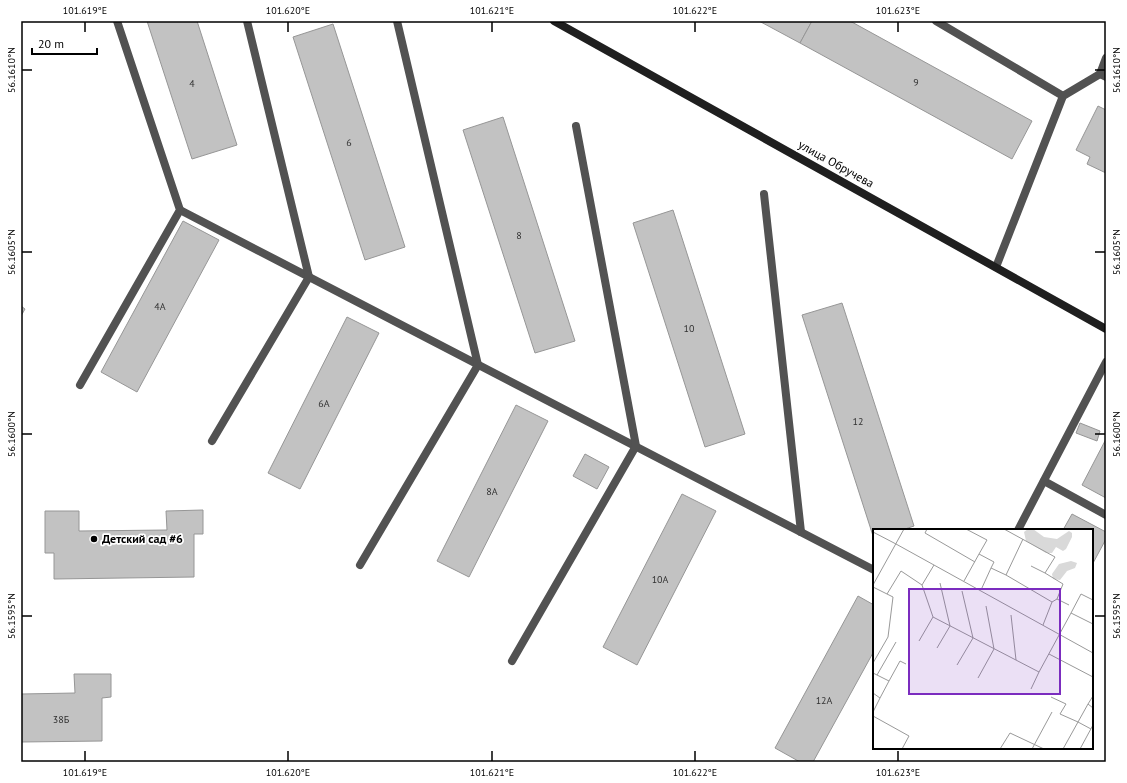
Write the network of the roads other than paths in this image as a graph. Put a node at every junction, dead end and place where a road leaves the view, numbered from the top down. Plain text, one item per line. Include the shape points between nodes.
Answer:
1 (117, 21) edge
2 (247, 21) edge
3 (397, 21) edge
4 (554, 21) edge
5 (936, 21) edge
6 (1106, 58) edge
7 (1103, 76) edge
8 (1063, 96) junction
9 (576, 126) dead end
10 (764, 194) dead end
11 (180, 210) junction
12 (996, 267) junction
13 (309, 276) junction
14 (1106, 329) edge
15 (1106, 362) edge
16 (478, 365) junction
17 (80, 385) dead end
18 (212, 441) dead end
19 (636, 446) junction
20 (1044, 481) junction
21 (1106, 515) edge
22 (1019, 529) edge
23 (801, 532) junction
24 (360, 565) dead end
25 (873, 569) edge
26 (512, 661) dead end

1 - 11 lane
2 - 13 lane
3 - 16 lane
4 - 12 main road, улица Обручева
5 - 8 lane
6 - 7 lane
7 - 8 lane
8 - 12 lane
9 - 19 lane
10 - 23 lane
11 - 13 lane
11 - 17 lane
12 - 14 main road, улица Обручева
13 - 16 lane
13 - 18 lane
15 - 20 lane
16 - 19 lane
16 - 24 lane
19 - 23 lane
19 - 26 lane
20 - 21 lane
20 - 22 lane
23 - 25 lane

